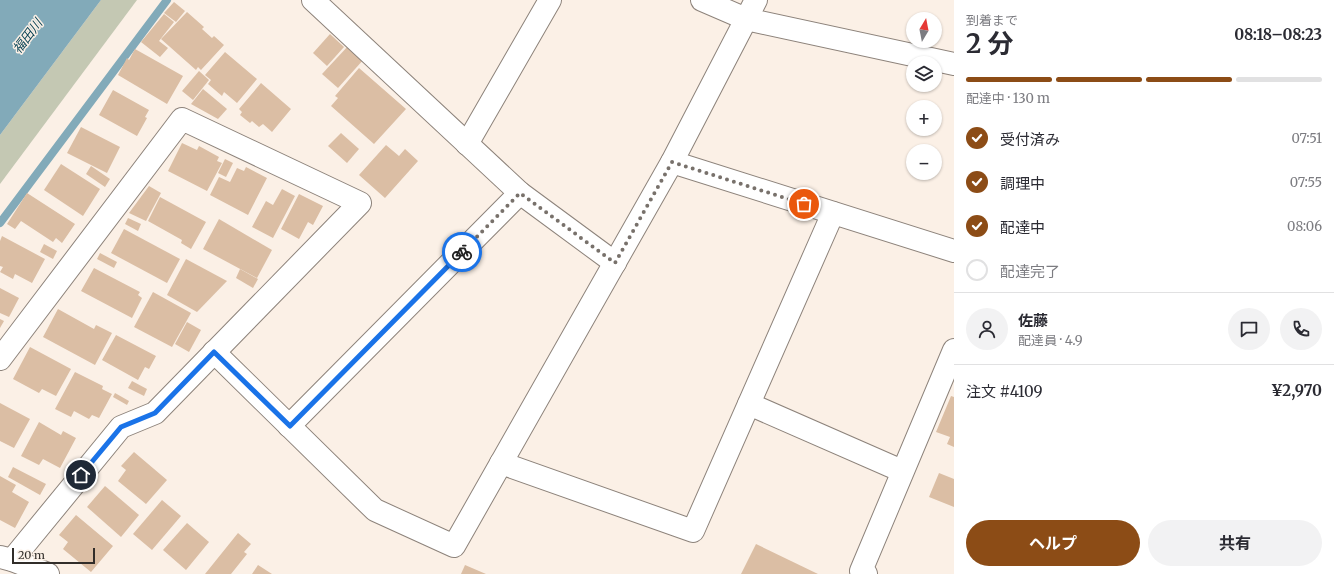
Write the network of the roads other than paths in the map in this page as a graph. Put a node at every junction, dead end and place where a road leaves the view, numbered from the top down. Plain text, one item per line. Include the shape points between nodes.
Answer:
1 (313, 0) edge
2 (550, 0) edge
3 (702, 0) edge
4 (751, 9) edge
5 (954, 64) edge
6 (467, 144) junction
7 (672, 162) junction
8 (520, 193) junction
9 (833, 213) junction
10 (954, 251) edge
11 (615, 263) junction
12 (954, 350) edge
13 (214, 352) junction
14 (0, 359) edge
15 (948, 375) edge
16 (749, 404) junction
17 (290, 426) junction
18 (501, 463) junction
19 (902, 471) junction
20 (6, 559) edge
21 (48, 574) edge
22 (866, 574) edge

1 - 6 street
2 - 6 street
3 - 4 street
4 - 5 street
4 - 7 street
6 - 8 street
7 - 9 street
7 - 11 street
8 - 11 street
8 - 17 street
9 - 10 street
9 - 16 street
11 - 18 street
12 - 15 street
13 - 14 street via 360,203 182,119
13 - 17 street
13 - 20 street via 155,413 121,427
15 - 19 street
16 - 18 street via 693,531
16 - 19 street
17 - 18 street via 375,510 454,546
19 - 22 street via 860,571
20 - 21 street

